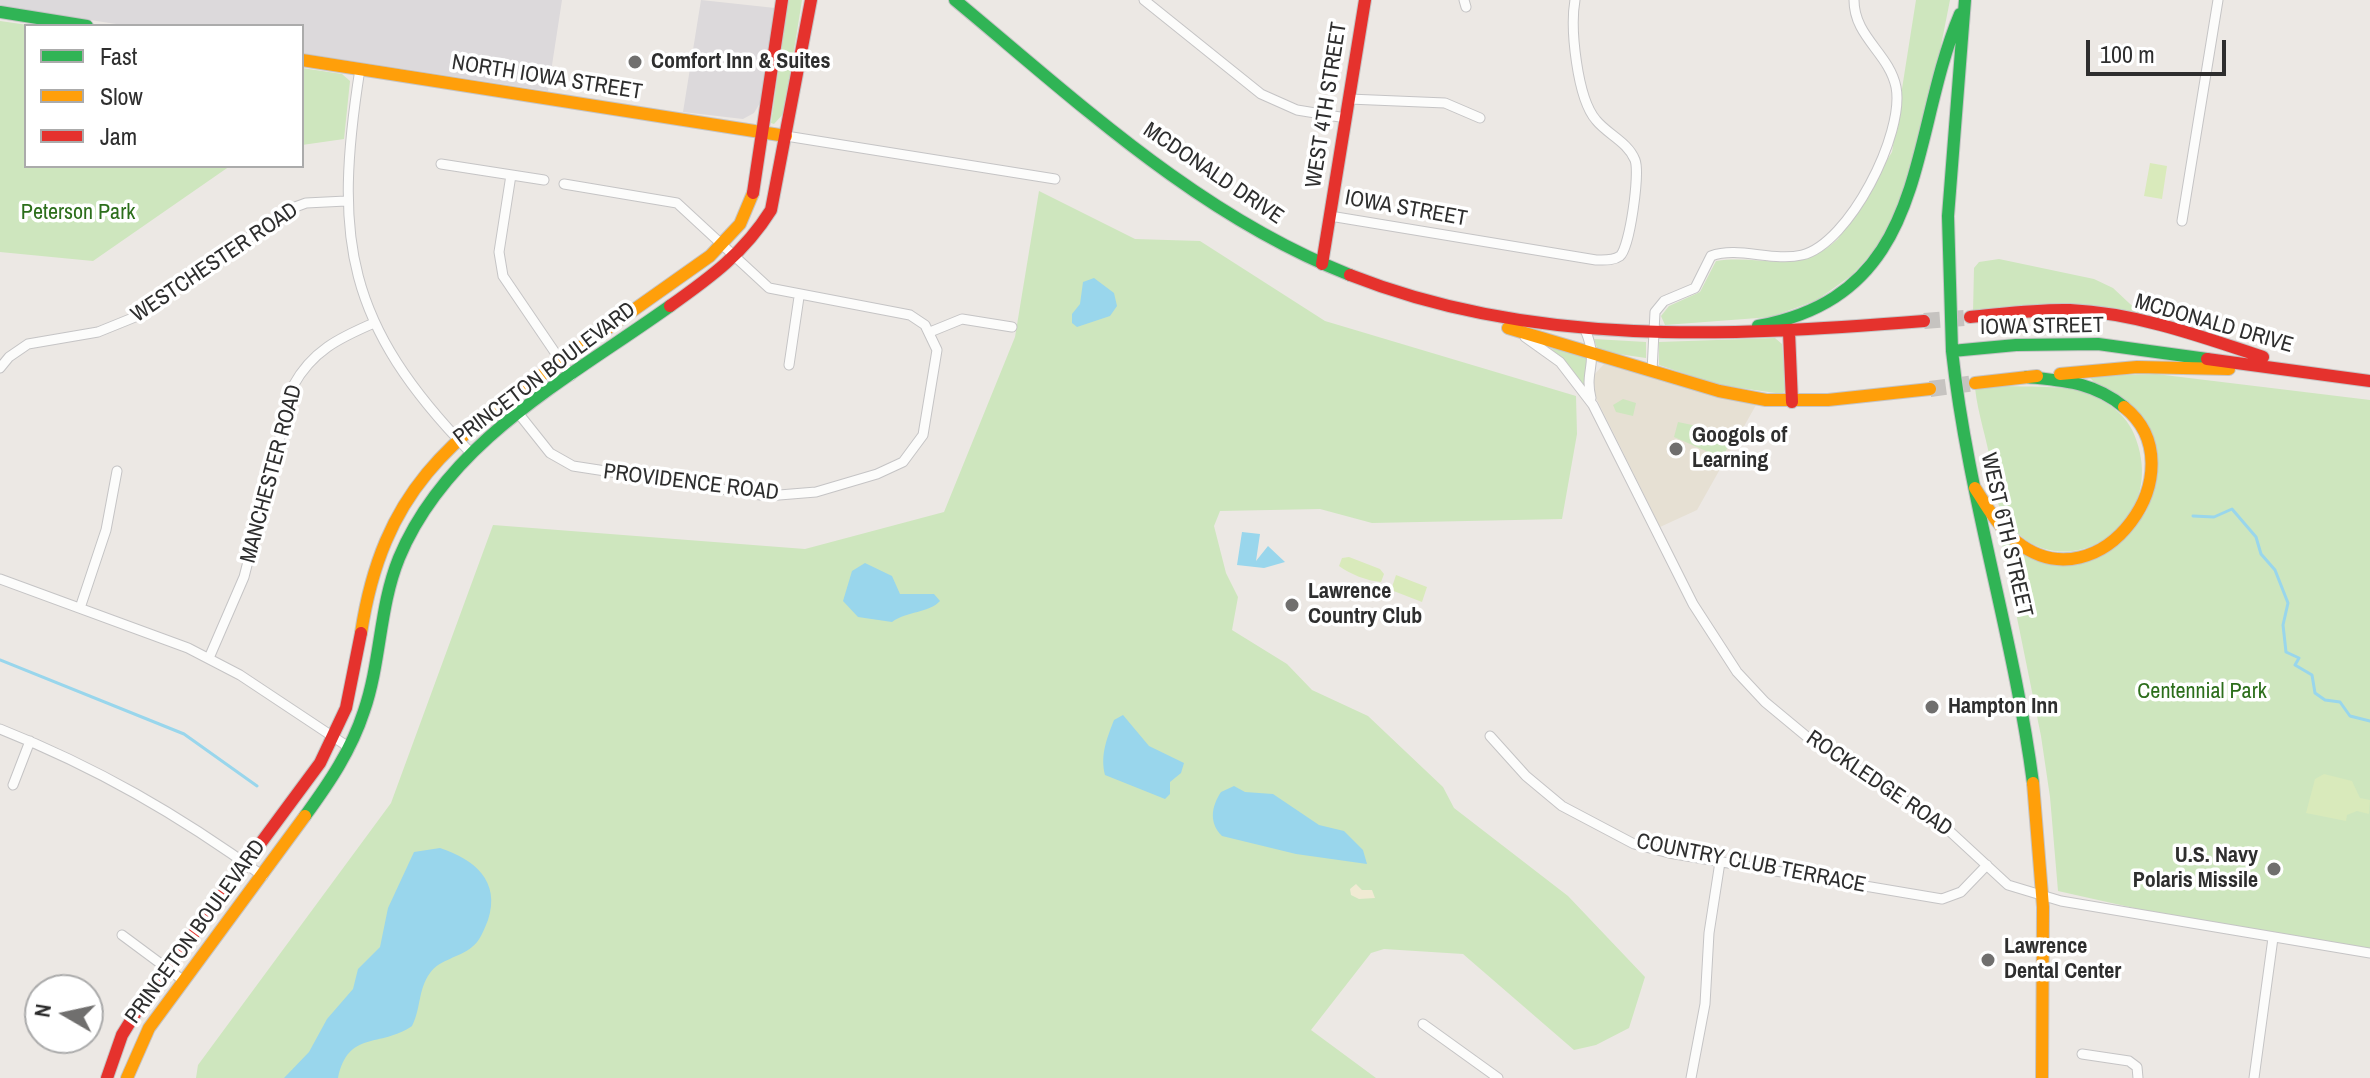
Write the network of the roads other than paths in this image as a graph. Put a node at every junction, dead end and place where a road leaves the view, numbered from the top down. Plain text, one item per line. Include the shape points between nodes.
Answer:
1 (782, 0) edge
2 (811, 0) edge
3 (955, 0) edge
4 (1144, 0) edge
5 (1365, 0) edge
6 (1575, 0) edge
7 (1854, 0) edge
8 (2218, 0) edge
9 (1965, 3) edge
10 (0, 12) edge
11 (75, 24) edge
12 (304, 60) edge
13 (360, 69) junction
14 (1349, 99) junction
15 (1346, 118) junction
16 (1480, 118) dead end
17 (763, 132) junction
18 (786, 136) junction
19 (441, 164) dead end
20 (511, 175) junction
21 (1055, 179) dead end
22 (544, 180) dead end
23 (564, 184) dead end
24 (346, 201) junction
25 (1330, 216) junction
26 (2182, 221) dead end
27 (722, 245) junction
28 (735, 258) junction
29 (1322, 264) junction
30 (799, 297) junction
31 (1970, 317) tunnel mouth
32 (1484, 319) junction
33 (1924, 321) tunnel mouth
34 (374, 323) junction
35 (1012, 327) dead end
36 (930, 332) junction
37 (1518, 332) junction
38 (1586, 332) junction
39 (1789, 332) junction
40 (1717, 333) junction
41 (1653, 335) junction
42 (1952, 351) junction
43 (1595, 354) junction
44 (560, 360) junction
45 (789, 365) dead end
46 (0, 368) edge
47 (1652, 371) junction
48 (2306, 371) junction
49 (571, 376) junction
50 (2027, 377) junction
51 (2370, 381) edge
52 (1975, 383) tunnel mouth
53 (1930, 389) tunnel mouth
54 (507, 399) junction
55 (1792, 402) junction
56 (1593, 405) junction
57 (518, 413) junction
58 (456, 438) junction
59 (470, 452) junction
60 (117, 471) dead end
61 (1975, 488) junction
62 (0, 579) edge
63 (80, 608) junction
64 (209, 658) junction
65 (0, 729) edge
66 (1490, 736) dead end
67 (333, 739) junction
68 (30, 741) junction
69 (350, 748) junction
70 (13, 785) dead end
71 (1720, 862) junction
72 (247, 864) junction
73 (1987, 865) junction
74 (263, 876) junction
75 (2044, 897) junction
76 (122, 935) dead end
77 (2273, 938) junction
78 (2370, 953) edge
79 (168, 969) junction
80 (184, 981) junction
81 (1423, 1024) dead end
82 (2082, 1054) dead end
83 (107, 1078) edge
84 (127, 1078) edge
85 (1498, 1078) edge
86 (1691, 1078) edge
87 (2042, 1078) edge
88 (2138, 1078) edge
89 (2254, 1078) edge

1 - 17 main road, PRINCETON BOULEVARD
2 - 18 main road, PRINCETON BOULEVARD
3 - 29 main road, MCDONALD DRIVE via 1195,191
4 - 15 street via 1261,94 1297,110
5 - 14 main road, WEST 4TH STREET
6 - 25 street, IOWA STREET via 1586,105 1628,149 1636,165 1628,242 1618,257 1549,253
7 - 41 street via 1861,30 1896,85 1890,139 1878,167 1821,247 1795,257 1711,256 1695,288 1659,306
8 - 26 street
9 - 40 main road via 1945,44 1914,189 1878,259 1816,308 1769,324
9 - 42 main road, WEST 6TH STREET via 1948,216
10 - 11 main road
12 - 13 main road, NORTH IOWA STREET
13 - 17 main road, NORTH IOWA STREET
13 - 24 street
14 - 15 main road, WEST 4TH STREET
14 - 16 street via 1445,103
15 - 25 main road, WEST 4TH STREET
17 - 18 main road, NORTH IOWA STREET
17 - 27 main road, PRINCETON BOULEVARD via 753,199
18 - 21 street
18 - 28 main road, PRINCETON BOULEVARD via 771,210
19 - 20 street
20 - 22 street
20 - 44 street via 499,252 503,276
23 - 27 street via 677,203
24 - 34 street via 356,272
24 - 46 street, WESTCHESTER ROAD via 306,203 287,210 145,313 98,332 28,344
25 - 29 main road, WEST 4TH STREET
27 - 28 street
27 - 44 main road, PRINCETON BOULEVARD
28 - 30 street via 769,288
28 - 49 main road, PRINCETON BOULEVARD
29 - 32 main road, MCDONALD DRIVE via 1403,296
30 - 36 street via 898,312 919,320
30 - 45 street
31 - 48 main road, MCDONALD DRIVE via 2053,310 2092,313 2204,338
32 - 37 main road, MCDONALD DRIVE
32 - 38 main road, MCDONALD DRIVE
33 - 39 main road, MCDONALD DRIVE
34 - 58 street via 411,388
34 - 64 street, MANCHESTER ROAD via 325,347 293,386 244,577
35 - 36 street via 962,319
36 - 57 street, PROVIDENCE ROAD via 937,360 918,445 893,469 816,492 749,495 587,470 550,453
37 - 43 main road, MCDONALD DRIVE
37 - 56 street via 1560,362
38 - 41 main road, MCDONALD DRIVE
38 - 43 street
39 - 40 main road, MCDONALD DRIVE
39 - 55 main road
40 - 41 main road, MCDONALD DRIVE
41 - 47 street
42 - 48 main road, IOWA STREET via 2098,344
42 - 61 main road, WEST 6TH STREET
43 - 47 main road, MCDONALD DRIVE
43 - 56 street via 1589,378
44 - 49 street
44 - 54 main road, PRINCETON BOULEVARD
47 - 55 main road, MCDONALD DRIVE via 1734,394
48 - 50 main road, MCDONALD DRIVE via 2137,367
48 - 51 main road, IOWA STREET
49 - 57 main road, PRINCETON BOULEVARD
50 - 52 main road, MCDONALD DRIVE
50 - 61 main road via 2090,386 2127,409 2149,448 2153,473 2147,500 2132,526 2114,542 2089,554 2060,557 2017,542
53 - 55 main road, MCDONALD DRIVE
54 - 57 street, PROVIDENCE ROAD
54 - 58 main road, PRINCETON BOULEVARD
56 - 73 street, ROCKLEDGE ROAD via 1695,608 1730,664 1806,736 1943,825
57 - 59 main road, PRINCETON BOULEVARD
58 - 59 street
58 - 67 main road, PRINCETON BOULEVARD via 414,488 384,544 370,586 348,703
59 - 69 main road, PRINCETON BOULEVARD via 423,509 399,557 369,696
60 - 63 street via 106,530
61 - 75 main road, WEST 6TH STREET via 2023,715
62 - 63 street
63 - 64 street
64 - 67 street
65 - 68 street
66 - 71 street, COUNTRY CLUB TERRACE via 1542,791 1583,820 1634,844
67 - 69 street
67 - 72 main road, PRINCETON BOULEVARD via 310,780
68 - 70 street
68 - 72 street via 140,793
69 - 74 main road, PRINCETON BOULEVARD
71 - 73 street, COUNTRY CLUB TERRACE via 1942,899 1961,892
71 - 86 street via 1705,1004
72 - 74 street
72 - 79 main road, PRINCETON BOULEVARD
73 - 75 street, ROCKLEDGE ROAD via 2008,885
74 - 80 main road, PRINCETON BOULEVARD
75 - 77 street, ROCKLEDGE ROAD
75 - 87 main road, WEST 6TH STREET
76 - 79 street
77 - 78 street, ROCKLEDGE ROAD
77 - 89 street
79 - 80 street
79 - 83 main road, PRINCETON BOULEVARD via 130,1021
80 - 84 main road, PRINCETON BOULEVARD via 142,1040
81 - 85 street
82 - 88 street via 2129,1061 2137,1067

